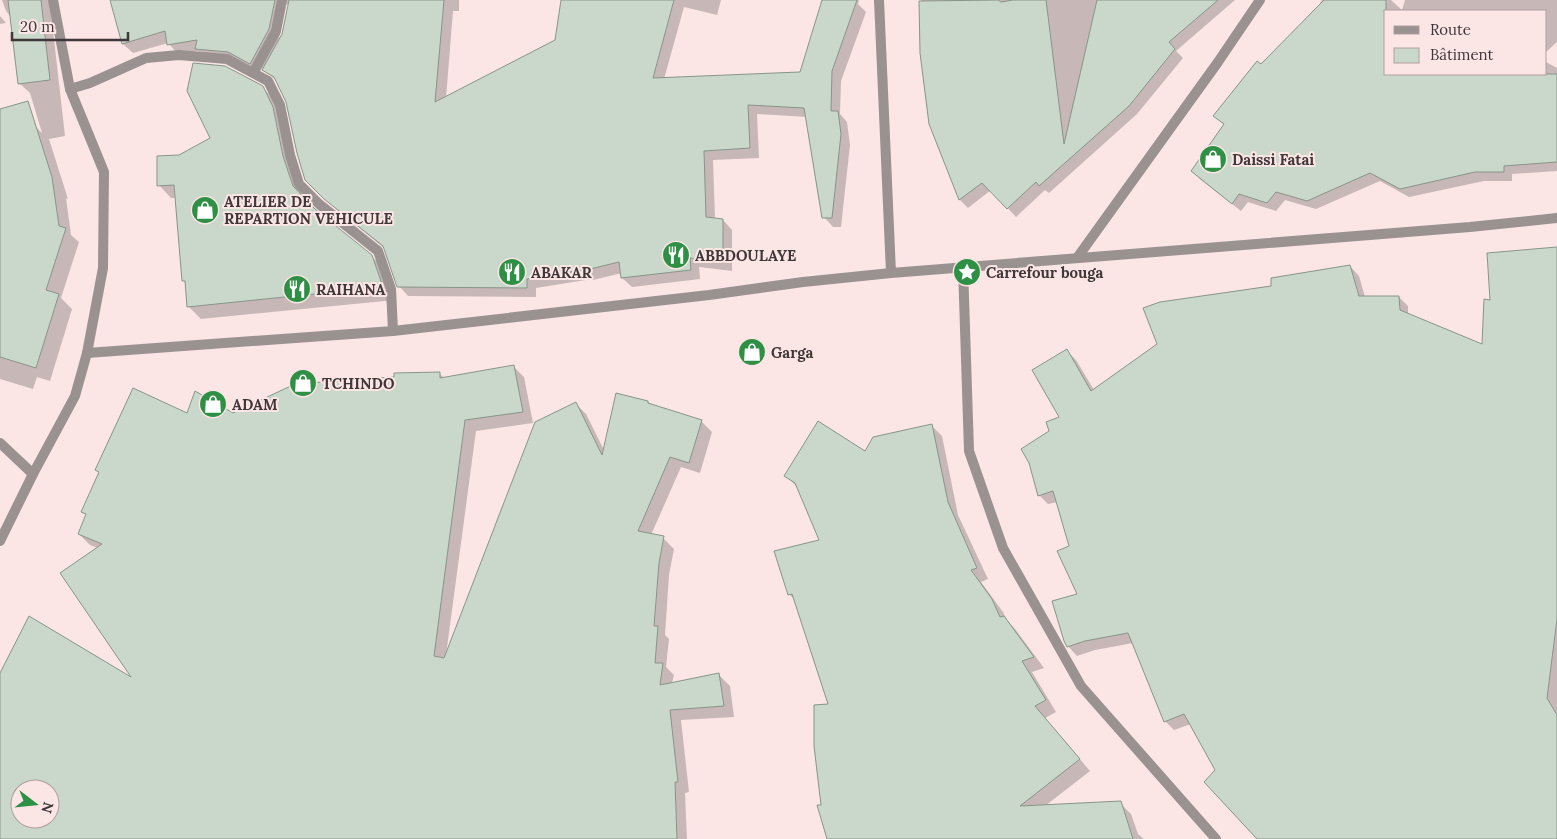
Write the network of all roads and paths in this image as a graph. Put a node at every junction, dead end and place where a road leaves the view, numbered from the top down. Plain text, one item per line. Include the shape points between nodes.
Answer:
1 (53, 0) edge
2 (282, 0) edge
3 (879, 0) edge
4 (1260, 0) edge
5 (253, 73) junction
6 (70, 89) junction
7 (1557, 218) edge
8 (1077, 258) junction
9 (963, 267) junction
10 (891, 273) junction
11 (393, 331) junction
12 (87, 353) junction
13 (0, 443) edge
14 (33, 474) junction
15 (0, 541) edge
16 (1216, 839) edge

1 - 6 street
2 - 5 street via 276,31
3 - 10 street
4 - 8 street
5 - 6 street via 227,59 179,55 146,58
5 - 11 street via 268,81 280,105 299,184 378,252 391,289
6 - 12 street via 104,172 103,268
7 - 8 street
8 - 9 street
9 - 10 street
9 - 16 street via 969,451 1003,548 1081,686
10 - 11 street
11 - 12 street
12 - 14 street via 75,396
13 - 14 street
14 - 15 street

